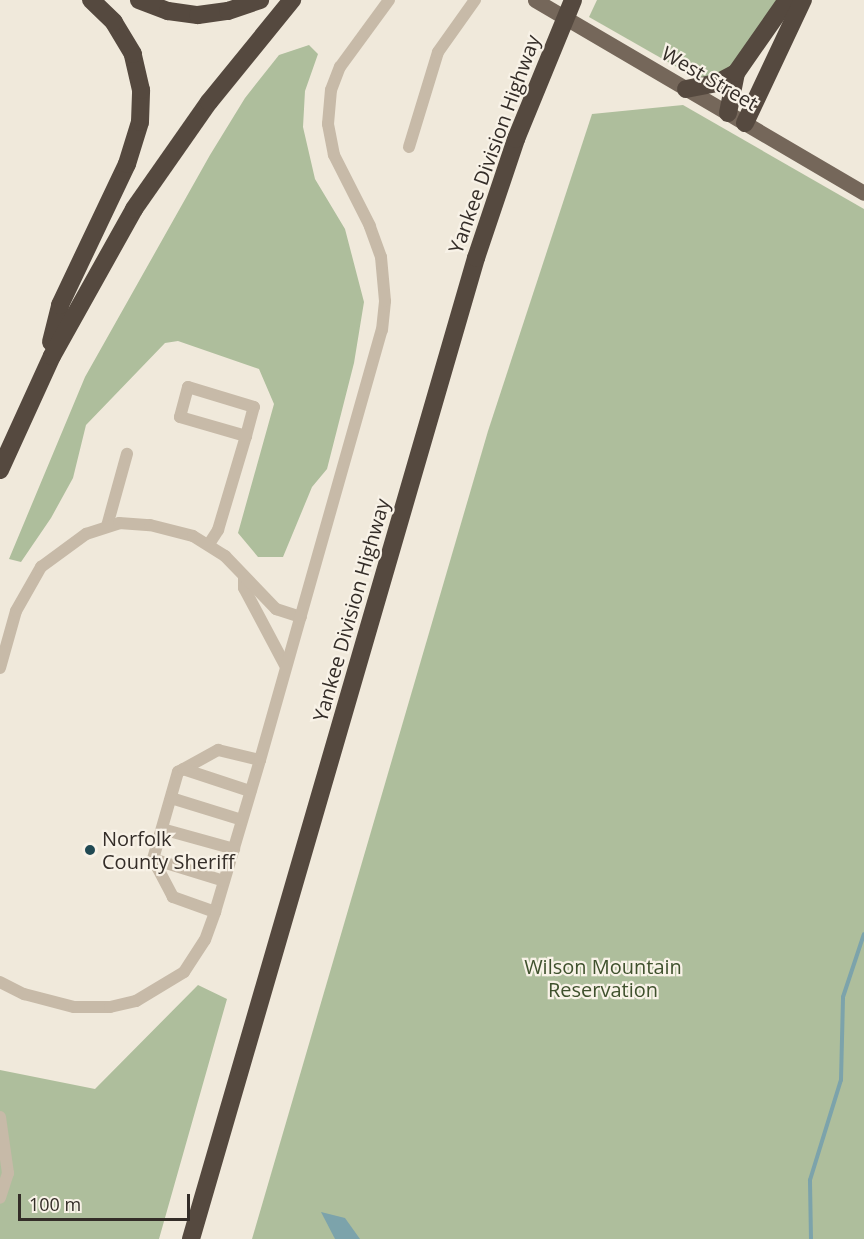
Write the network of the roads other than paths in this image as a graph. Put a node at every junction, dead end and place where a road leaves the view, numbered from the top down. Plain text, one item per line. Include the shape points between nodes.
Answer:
1 (92, 0) edge
2 (139, 0) edge
3 (260, 0) edge
4 (292, 0) edge
5 (389, 0) edge
6 (475, 0) edge
7 (535, 0) edge
8 (573, 0) edge
9 (787, 0) edge
10 (803, 0) edge
11 (736, 73) junction
12 (686, 89) junction
13 (728, 113) junction
14 (745, 123) junction
15 (408, 147) dead end
16 (864, 193) edge
17 (43, 374) junction
18 (246, 436) junction
19 (127, 454) dead end
20 (0, 470) edge
21 (107, 526) junction
22 (209, 544) junction
23 (244, 577) junction
24 (301, 617) junction
25 (286, 667) junction
26 (0, 668) edge
27 (260, 760) junction
28 (183, 769) junction
29 (250, 791) junction
30 (171, 798) junction
31 (242, 820) junction
32 (162, 829) junction
33 (234, 849) junction
34 (153, 859) junction
35 (224, 881) junction
36 (215, 912) junction
37 (0, 982) edge
38 (0, 1117) edge
39 (0, 1198) edge
40 (191, 1239) edge

1 - 17 highway via 114,22 133,54 141,90 140,122 127,164 60,305
2 - 3 highway via 168,11 198,15 228,11
4 - 17 highway via 224,83 146,192 92,280
5 - 24 lane via 352,45 331,90 328,124 332,149 376,242 385,301 382,330
6 - 15 lane via 438,52
7 - 12 main road, West Street
8 - 40 highway, Yankee Division Highway via 509,159 476,258
9 - 11 highway
10 - 14 highway
11 - 12 highway via 717,83
11 - 13 highway
12 - 13 main road, West Street
13 - 14 main road, West Street
14 - 16 main road, West Street
17 - 20 highway
18 - 18 lane via 254,407 188,387 180,417
18 - 22 lane via 218,530
19 - 21 lane
21 - 22 lane via 150,525
21 - 26 lane via 72,542 41,567 16,610
22 - 23 lane
23 - 24 lane via 276,609
23 - 25 lane via 244,588
24 - 25 lane
25 - 27 lane
27 - 28 lane via 218,750
27 - 29 lane
28 - 29 lane
28 - 30 lane via 178,772
29 - 31 lane
30 - 31 lane
30 - 32 lane
31 - 33 lane
32 - 33 lane
32 - 34 lane
33 - 35 lane
34 - 35 lane
34 - 36 lane via 173,897
35 - 36 lane
36 - 37 lane via 205,940 183,972 129,1003 74,1007 24,994
38 - 39 lane via 8,1173

